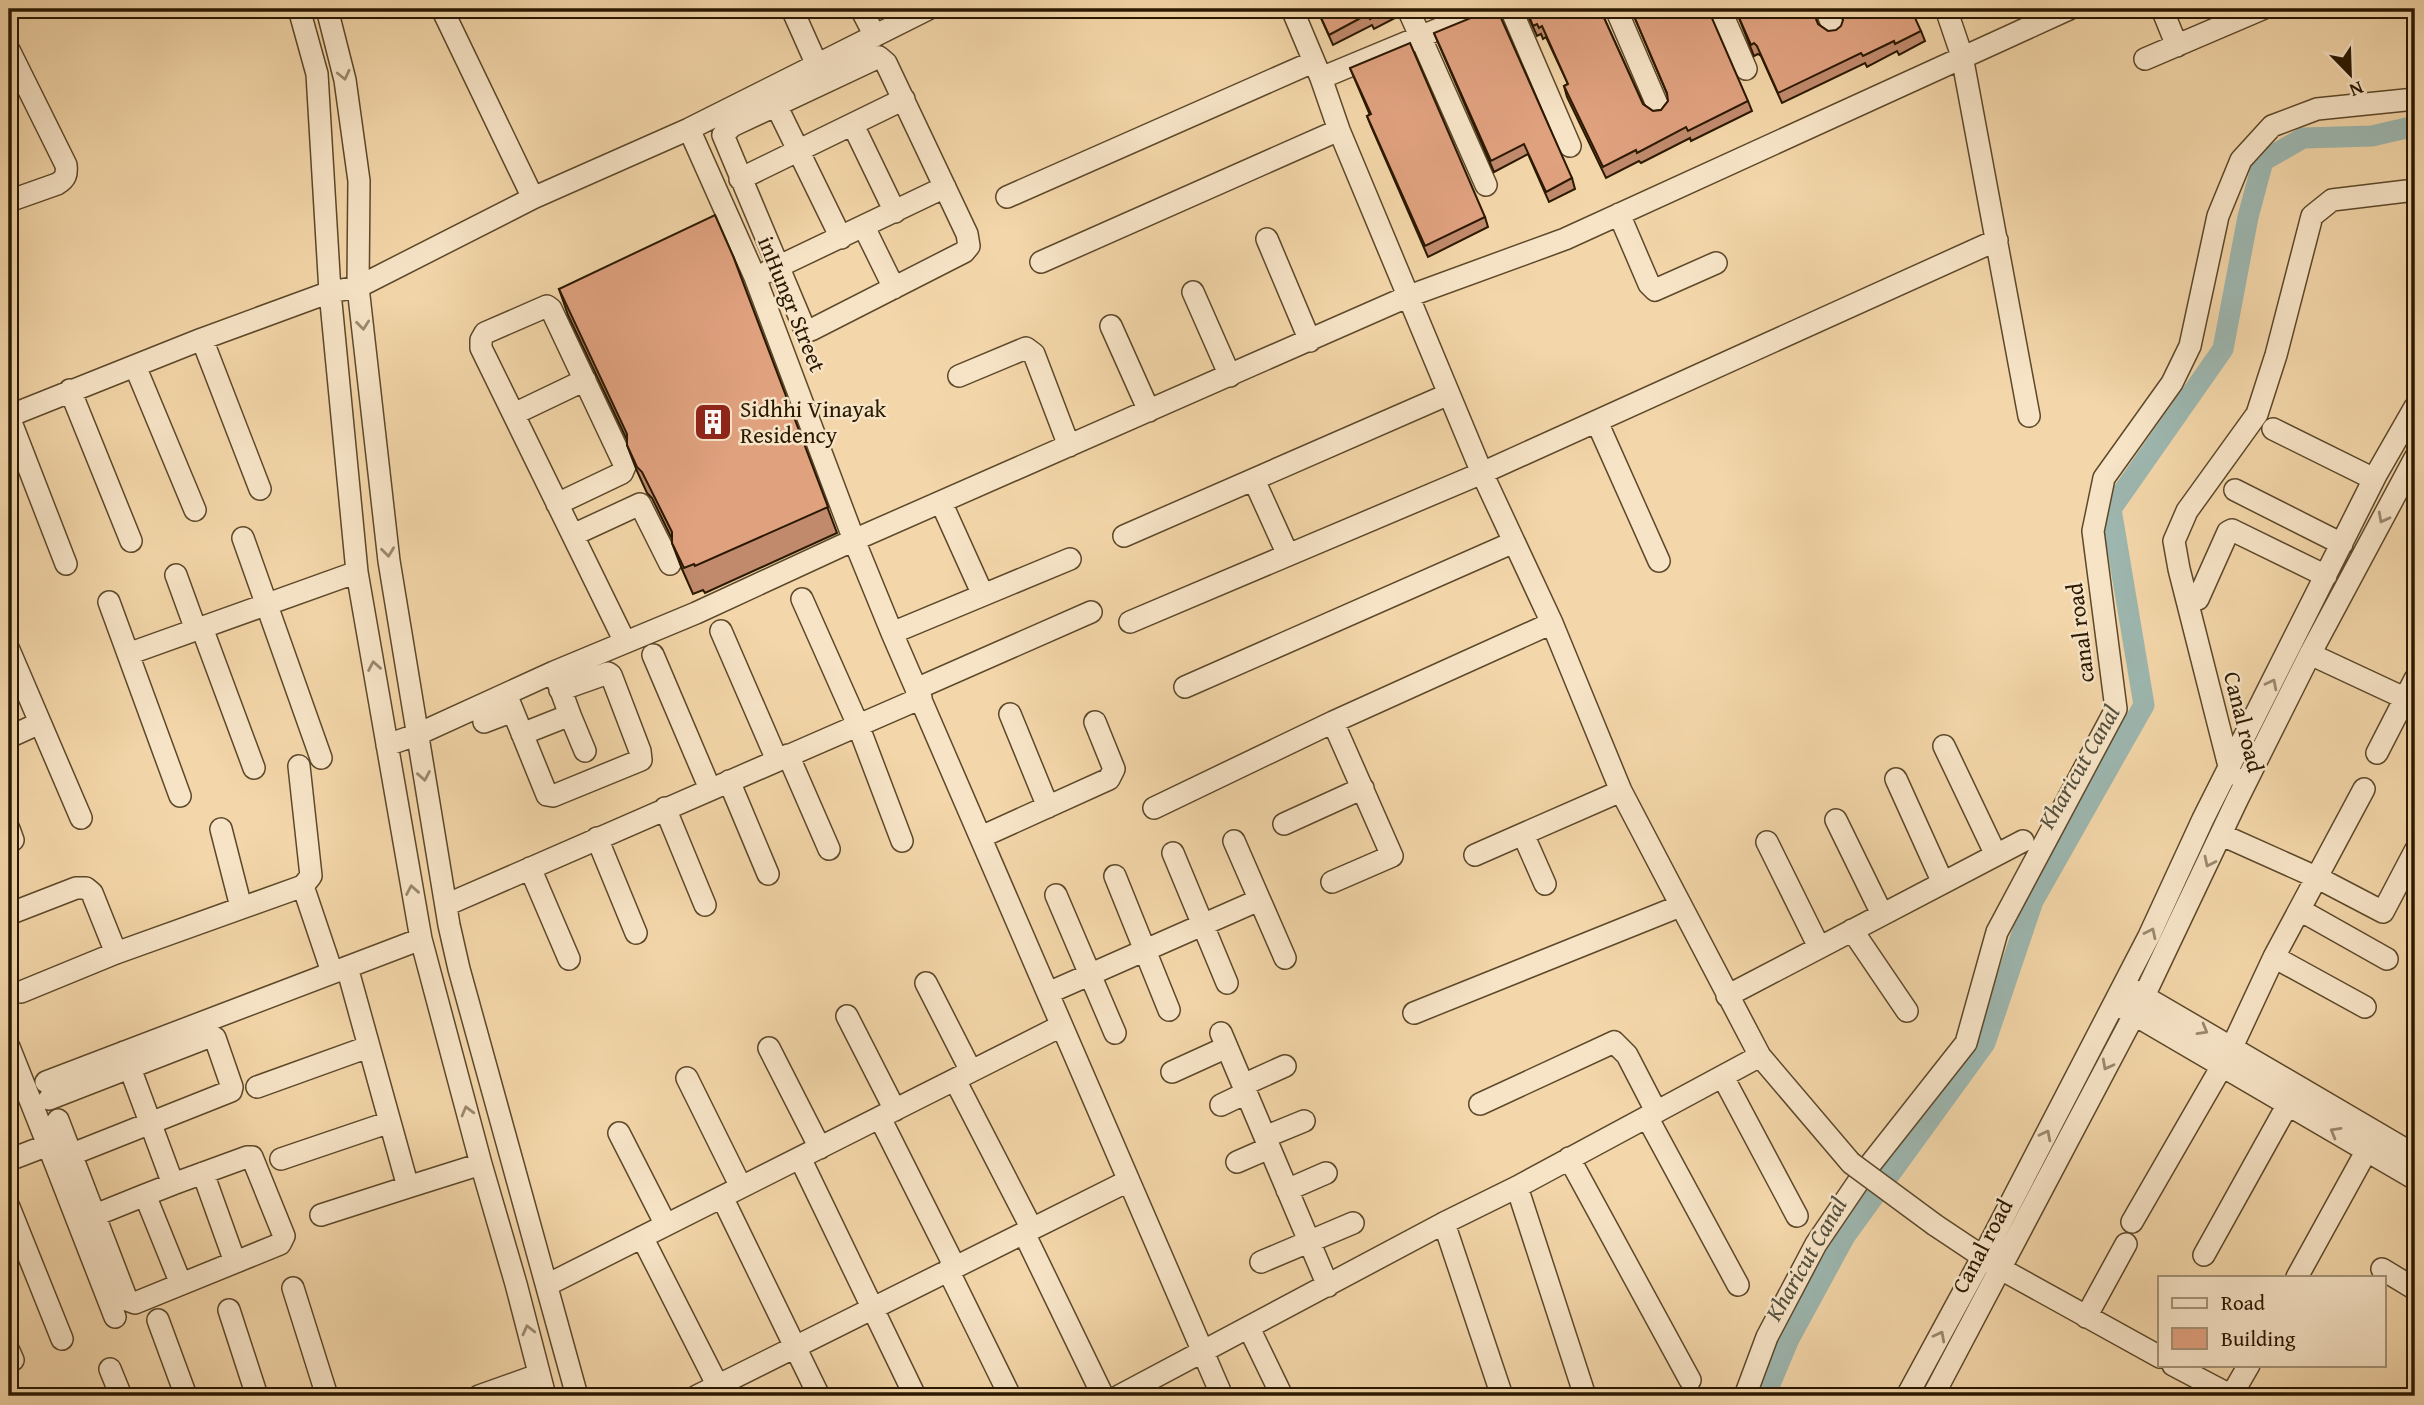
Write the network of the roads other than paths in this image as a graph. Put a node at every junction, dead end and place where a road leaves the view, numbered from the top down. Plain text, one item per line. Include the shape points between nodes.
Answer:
1 (299, 9) edge
2 (327, 9) edge
3 (792, 9) edge
4 (861, 9) edge
5 (928, 9) edge
6 (1292, 9) edge
7 (1408, 9) edge
8 (1487, 9) edge
9 (1511, 9) edge
10 (1616, 9) edge
11 (1720, 9) edge
12 (1826, 9) edge
13 (1946, 9) edge
14 (2069, 9) edge
15 (2162, 9) edge
16 (2262, 9) edge
17 (443, 11) dead end
18 (1833, 29) edge
19 (874, 36) junction
20 (1420, 37) junction
21 (2177, 46) junction
22 (1962, 56) junction
23 (10, 57) edge
24 (2145, 59) dead end
25 (817, 65) junction
26 (1746, 69) dead end
27 (1317, 70) junction
28 (904, 99) junction
29 (2415, 100) edge
30 (776, 105) junction
31 (1659, 109) edge
32 (853, 125) junction
33 (689, 130) junction
34 (1339, 130) junction
35 (1570, 146) dead end
36 (799, 151) junction
37 (740, 179) junction
38 (1486, 186) dead end
39 (945, 187) junction
40 (2415, 190) edge
41 (1007, 197) dead end
42 (533, 198) junction
43 (9, 201) edge
44 (895, 212) junction
45 (1619, 214) junction
46 (864, 227) junction
47 (841, 238) junction
48 (1266, 239) dead end
49 (1997, 240) junction
50 (1041, 262) dead end
51 (1716, 263) dead end
52 (778, 267) junction
53 (755, 277) junction
54 (358, 286) junction
55 (894, 288) junction
56 (330, 292) junction
57 (1194, 292) dead end
58 (1409, 296) junction
59 (1111, 326) dead end
60 (202, 339) junction
61 (1310, 341) junction
62 (135, 366) junction
63 (959, 376) dead end
64 (1230, 376) junction
65 (585, 380) junction
66 (70, 390) junction
67 (1449, 394) junction
68 (2415, 407) edge
69 (1149, 411) junction
70 (513, 414) junction
71 (2029, 416) dead end
72 (9, 417) edge
73 (1597, 422) junction
74 (2273, 429) dead end
75 (1069, 446) junction
76 (2415, 458) edge
77 (1482, 473) junction
78 (2374, 479) junction
79 (1254, 480) junction
80 (260, 489) dead end
81 (2235, 490) dead end
82 (941, 502) junction
83 (557, 504) junction
84 (195, 510) dead end
85 (573, 535) junction
86 (1124, 536) dead end
87 (243, 538) dead end
88 (854, 540) junction
89 (131, 541) dead end
90 (1514, 542) junction
91 (2342, 544) junction
92 (1287, 555) junction
93 (1070, 559) dead end
94 (1659, 561) dead end
95 (66, 564) dead end
96 (670, 564) edge
97 (357, 572) junction
98 (176, 575) dead end
99 (2326, 576) junction
100 (983, 595) junction
101 (802, 599) dead end
102 (2198, 599) dead end
103 (109, 602) dead end
104 (266, 604) junction
105 (1091, 612) dead end
106 (1130, 622) dead end
107 (1552, 623) junction
108 (199, 629) junction
109 (721, 631) dead end
110 (892, 633) junction
111 (625, 642) junction
112 (9, 650) edge
113 (2310, 653) junction
114 (128, 654) junction
115 (653, 654) dead end
116 (2415, 679) edge
117 (557, 681) junction
118 (1185, 687) dead end
119 (918, 694) junction
120 (2410, 701) edge
121 (509, 702) junction
122 (1010, 714) dead end
123 (570, 715) junction
124 (484, 722) dead end
125 (1095, 722) dead end
126 (1333, 722) junction
127 (40, 723) junction
128 (858, 725) junction
129 (522, 734) junction
130 (416, 735) junction
131 (9, 737) edge
132 (387, 745) junction
133 (1944, 746) dead end
134 (584, 751) dead end
135 (2377, 753) dead end
136 (321, 758) dead end
137 (783, 758) junction
138 (299, 766) dead end
139 (254, 768) dead end
140 (2229, 768) junction
141 (1896, 779) dead end
142 (720, 785) junction
143 (1363, 788) junction
144 (2364, 789) dead end
145 (1621, 791) junction
146 (180, 796) dead end
147 (2237, 800) junction
148 (1048, 807) junction
149 (665, 808) junction
150 (1154, 808) dead end
151 (81, 818) dead end
152 (1836, 820) dead end
153 (1284, 824) dead end
154 (221, 830) dead end
155 (1523, 834) junction
156 (2222, 835) junction
157 (981, 837) junction
158 (597, 838) junction
159 (902, 841) dead end
160 (1234, 841) dead end
161 (2023, 841) dead end
162 (1767, 842) dead end
163 (829, 849) dead end
164 (2415, 851) edge
165 (1173, 853) dead end
166 (1475, 855) dead end
167 (1996, 855) junction
168 (530, 868) junction
169 (768, 874) dead end
170 (1115, 876) dead end
171 (2318, 878) junction
172 (1332, 882) dead end
173 (1943, 883) junction
174 (1545, 884) dead end
175 (303, 886) junction
176 (1056, 895) dead end
177 (1259, 900) junction
178 (446, 905) junction
179 (705, 905) dead end
180 (241, 906) junction
181 (1679, 906) junction
182 (2300, 910) junction
183 (9, 914) edge
184 (1882, 915) junction
185 (1203, 924) junction
186 (1853, 930) junction
187 (636, 933) dead end
188 (421, 939) junction
189 (1819, 947) junction
190 (1145, 950) junction
191 (116, 953) junction
192 (2274, 957) junction
193 (1284, 958) dead end
194 (569, 959) dead end
195 (2387, 959) dead end
196 (339, 970) junction
197 (1091, 974) junction
198 (926, 983) dead end
199 (1227, 983) dead end
200 (21, 992) dead end
201 (1048, 993) junction
202 (2119, 994) junction
203 (1727, 996) junction
204 (2139, 1005) junction
205 (2365, 1007) dead end
206 (1169, 1010) dead end
207 (1907, 1012) dead end
208 (1413, 1013) dead end
209 (847, 1016) dead end
210 (1061, 1026) junction
211 (1115, 1033) dead end
212 (9, 1047) edge
213 (368, 1047) junction
214 (769, 1048) dead end
215 (1760, 1056) junction
216 (2227, 1056) junction
217 (127, 1060) junction
218 (1285, 1066) dead end
219 (1172, 1072) dead end
220 (963, 1076) junction
221 (687, 1077) dead end
222 (1723, 1077) junction
223 (257, 1087) dead end
224 (1245, 1089) junction
225 (47, 1091) dead end
226 (1480, 1104) dead end
227 (2288, 1104) junction
228 (1221, 1105) dead end
229 (887, 1114) junction
230 (1652, 1114) junction
231 (58, 1121) dead end
232 (1304, 1121) dead end
233 (390, 1122) junction
234 (150, 1124) junction
235 (619, 1133) dead end
236 (1267, 1142) junction
237 (48, 1145) junction
238 (820, 1148) junction
239 (2367, 1150) junction
240 (70, 1155) junction
241 (2415, 1155) edge
242 (800, 1158) junction
243 (1569, 1158) junction
244 (9, 1160) edge
245 (281, 1160) dead end
246 (1237, 1162) dead end
247 (481, 1164) junction
248 (203, 1173) junction
249 (1326, 1173) dead end
250 (2415, 1178) edge
251 (1128, 1181) junction
252 (173, 1184) junction
253 (408, 1187) junction
254 (1517, 1187) junction
255 (1287, 1190) junction
256 (731, 1192) junction
257 (145, 1195) junction
258 (9, 1207) edge
259 (321, 1215) dead end
260 (93, 1216) junction
261 (1797, 1216) dead end
262 (2132, 1222) dead end
263 (1353, 1223) dead end
264 (1444, 1223) junction
265 (666, 1226) junction
266 (1028, 1231) junction
267 (642, 1237) junction
268 (1309, 1242) junction
269 (2126, 1244) dead end
270 (2204, 1255) dead end
271 (1983, 1257) junction
272 (236, 1262) junction
273 (1261, 1262) dead end
274 (952, 1268) junction
275 (2001, 1269) junction
276 (2382, 1269) dead end
277 (2298, 1276) edge
278 (181, 1284) junction
279 (547, 1285) junction
280 (1738, 1285) dead end
281 (1328, 1286) junction
282 (293, 1288) dead end
283 (2415, 1289) edge
284 (872, 1307) junction
285 (229, 1310) dead end
286 (115, 1317) dead end
287 (2086, 1317) junction
288 (158, 1320) dead end
289 (1249, 1328) junction
290 (62, 1339) dead end
291 (795, 1346) junction
292 (2157, 1350) edge
293 (1203, 1352) junction
294 (2175, 1366) edge
295 (2248, 1366) edge
296 (110, 1369) dead end
297 (538, 1375) junction
298 (1690, 1380) dead end
299 (721, 1391) edge
300 (1124, 1395) edge
301 (121, 1396) edge
302 (187, 1396) edge
303 (257, 1396) edge
304 (327, 1396) edge
305 (479, 1396) edge
306 (545, 1396) edge
307 (577, 1396) edge
308 (696, 1396) edge
309 (819, 1396) edge
310 (915, 1396) edge
311 (1010, 1396) edge
312 (1103, 1396) edge
313 (1222, 1396) edge
314 (1282, 1396) edge
315 (1502, 1396) edge
316 (1585, 1396) edge
317 (1745, 1396) edge
318 (1908, 1396) edge
319 (1933, 1396) edge
320 (2231, 1396) edge

1 - 56 street via 317,74
2 -> 54 street via 345,80 359,181
3 - 25 street
4 - 19 street
5 - 19 street
6 - 27 street
7 - 20 street
8 - 20 street
9 - 35 street
10 - 31 street
11 - 26 street
12 - 18 street
13 - 22 street
14 - 22 street
15 - 21 street
16 - 21 street
17 - 42 street
19 - 25 street
20 - 27 street
20 - 38 street
21 - 24 street
22 - 45 street
22 - 49 street
23 - 43 street via 67,173 57,184
25 - 33 street
27 - 34 street
27 - 41 street
28 - 30 street via 879,57
28 - 32 street
28 - 39 street
29 - 317 street, canal road via 2317,109 2272,126 2241,160 2218,216 2190,346 2172,383 2104,478 2093,531 2116,709 1997,932 1966,1043 1869,1166 1816,1244 1768,1337
30 - 36 street
30 - 37 street via 723,135
32 - 36 street
32 - 44 street
33 - 42 street
33 - 53 street, inHungr Street
34 - 50 street
34 - 58 street
36 - 37 street
36 - 47 street
37 - 52 street
39 - 44 street
39 - 55 street via 969,246
40 - 140 street, Canal road via 2332,200 2312,216 2257,414 2187,511 2174,541
42 - 54 street
44 - 46 street
45 - 51 street via 1655,290
45 - 58 street via 1565,239
46 - 47 street
46 - 55 street
47 - 52 street
48 - 61 street
49 - 71 street
49 - 73 street
52 - 53 street
52 - 55 street via 805,330
53 - 88 street, inHungr Street
54 - 56 street
54 -> 130 street via 389,561
56 - 60 street
56 - 97 street
57 - 64 street
58 - 61 street
58 - 67 street
59 - 69 street
60 - 62 street
60 - 80 street
61 - 64 street
62 - 66 street
62 - 84 street
63 - 75 street via 1026,348 1034,354
64 - 69 street
65 - 70 street
65 - 70 street via 547,306 485,333 481,348
65 - 83 street via 624,470
66 - 72 street
66 - 89 street
67 - 77 street
67 - 79 street
68 - 78 street
69 - 75 street
70 - 83 street
72 - 95 street
73 - 77 street
73 - 94 street
74 - 78 street
75 - 82 street
76 -> 113 street
77 - 90 street
77 - 92 street
78 - 91 street
79 - 86 street
79 - 92 street
81 - 91 street
82 - 88 street
82 - 100 street
83 - 85 street
85 - 96 street via 640,505
85 - 111 street
87 - 104 street
88 - 110 street, inHungr Street
88 - 111 street
90 - 107 street
90 - 118 street
91 - 99 street
92 - 106 street
93 - 100 street
97 - 104 street
132 -> 97 street
98 - 108 street
99 - 102 street via 2232,530
140 -> 99 street
100 - 110 street
101 - 128 street
103 - 114 street
104 - 108 street
104 - 136 street
105 - 119 street
107 - 126 street
107 - 145 street
108 - 114 street
108 - 139 street
109 - 137 street
110 - 119 street, inHungr Street
111 - 117 street
112 - 127 street
113 - 120 street
113 - 147 street
114 - 146 street
115 - 142 street
116 - 120 street
117 - 121 street
117 - 123 street
117 - 129 street via 611,675 640,760 549,796
119 - 128 street
119 - 157 street, inHungr Street
120 - 135 street
121 - 124 street
121 - 129 street
121 - 130 street
122 - 148 street
123 - 129 street
123 - 134 street
125 - 148 street via 1114,769 1109,779
126 - 143 street
126 - 150 street
127 - 131 street
127 - 151 street
128 - 137 street
128 - 159 street
130 - 132 street
130 -> 178 street
188 -> 132 street
133 - 167 street
137 - 142 street
137 - 163 street
138 - 175 street via 311,876
140 - 147 street, Canal road
202 -> 140 street
141 - 173 street
142 - 149 street
142 - 169 street
143 - 153 street
143 - 172 street via 1392,856
144 - 171 street
145 - 155 street
145 - 181 street
147 - 156 street, Canal road
148 - 157 street
149 - 158 street
149 - 179 street
152 - 184 street
154 - 180 street
155 - 166 street
155 - 174 street
156 - 171 street
156 -> 204 street, Canal road
157 - 201 street, inHungr Street
158 - 168 street
158 - 187 street
160 - 177 street
161 - 167 street
162 - 189 street
164 - 171 street via 2383,912
165 - 185 street
167 - 173 street
168 - 178 street
168 - 194 street
170 - 190 street
171 - 182 street
173 - 184 street
175 - 180 street
175 - 196 street
176 - 197 street
177 - 185 street
177 - 193 street
178 - 279 street via 459,969
180 - 191 street
181 - 203 street
181 - 208 street
182 - 192 street
182 - 195 street
183 - 191 street via 86,888
184 - 186 street
185 - 190 street
185 - 199 street
186 - 189 street
186 - 207 street
188 - 196 street
247 -> 188 street
189 - 203 street
190 - 197 street
190 - 206 street
191 - 200 street
192 - 205 street
192 - 216 street
196 - 213 street
196 - 217 street
197 - 201 street
197 - 211 street
198 - 220 street
201 - 210 street, inHungr Street
202 - 204 street
271 -> 202 street
203 - 215 street
204 - 216 street
204 -> 275 street, Canal road
209 - 229 street
210 - 220 street
210 - 251 street, inHungr Street
212 - 237 street
213 - 223 street
213 - 233 street
214 - 238 street
215 - 222 street
215 - 271 street, bridge via 1851,1163
216 - 227 street
216 - 241 street
216 - 262 street
217 - 225 street
217 - 234 street
217 - 234 street via 211,1035 215,1038 231,1091
218 - 224 street
219 - 224 street via 1224,1040
220 - 229 street
220 - 266 street
221 - 256 street
222 - 230 street
222 - 261 street
224 - 228 street
224 - 236 street
226 - 230 street via 1614,1042 1627,1055
239 -> 227 street
227 - 270 street
229 - 238 street
229 - 274 street
230 - 243 street
230 - 280 street
231 - 240 street
232 - 236 street
233 - 245 street
233 - 253 street
234 - 240 street
234 - 252 street
235 - 265 street
236 - 246 street
236 - 255 street
237 - 244 street
237 - 286 street
238 - 242 street
239 - 250 street
239 - 277 street
240 - 260 street
242 - 256 street
242 - 284 street
243 - 254 street
243 - 298 street
247 - 253 street
297 -> 247 street
248 - 252 street
248 - 272 street
248 - 272 street via 252,1157 284,1236 280,1244
249 - 255 street
251 - 266 street
251 - 293 street, inHungr Street
252 - 257 street
253 - 259 street
254 - 264 street
254 - 316 street
255 - 268 street
256 - 265 street
256 - 291 street
257 - 260 street
257 - 278 street
258 - 290 street
260 - 278 street via 127,1300 135,1303
263 - 268 street
264 - 281 street
264 - 315 street
265 - 267 street
266 - 274 street
266 - 312 street
267 - 279 street
267 - 299 street
268 - 273 street
268 - 281 street
269 - 287 street
271 - 275 street
318 -> 271 street
272 - 278 street
274 - 284 street
274 - 311 street
275 - 287 street
275 - 319 street, Canal road
276 - 283 street
279 - 307 street
281 - 289 street
282 - 304 street
284 - 291 street
284 - 310 street
285 - 303 street
287 - 292 street
288 - 302 street
289 - 293 street
289 - 314 street
291 - 299 street
291 - 309 street
293 - 300 street
293 - 313 street, inHungr Street
294 - 320 street
295 - 320 street
296 - 301 street
297 - 305 street
297 - 306 street
299 - 308 street

